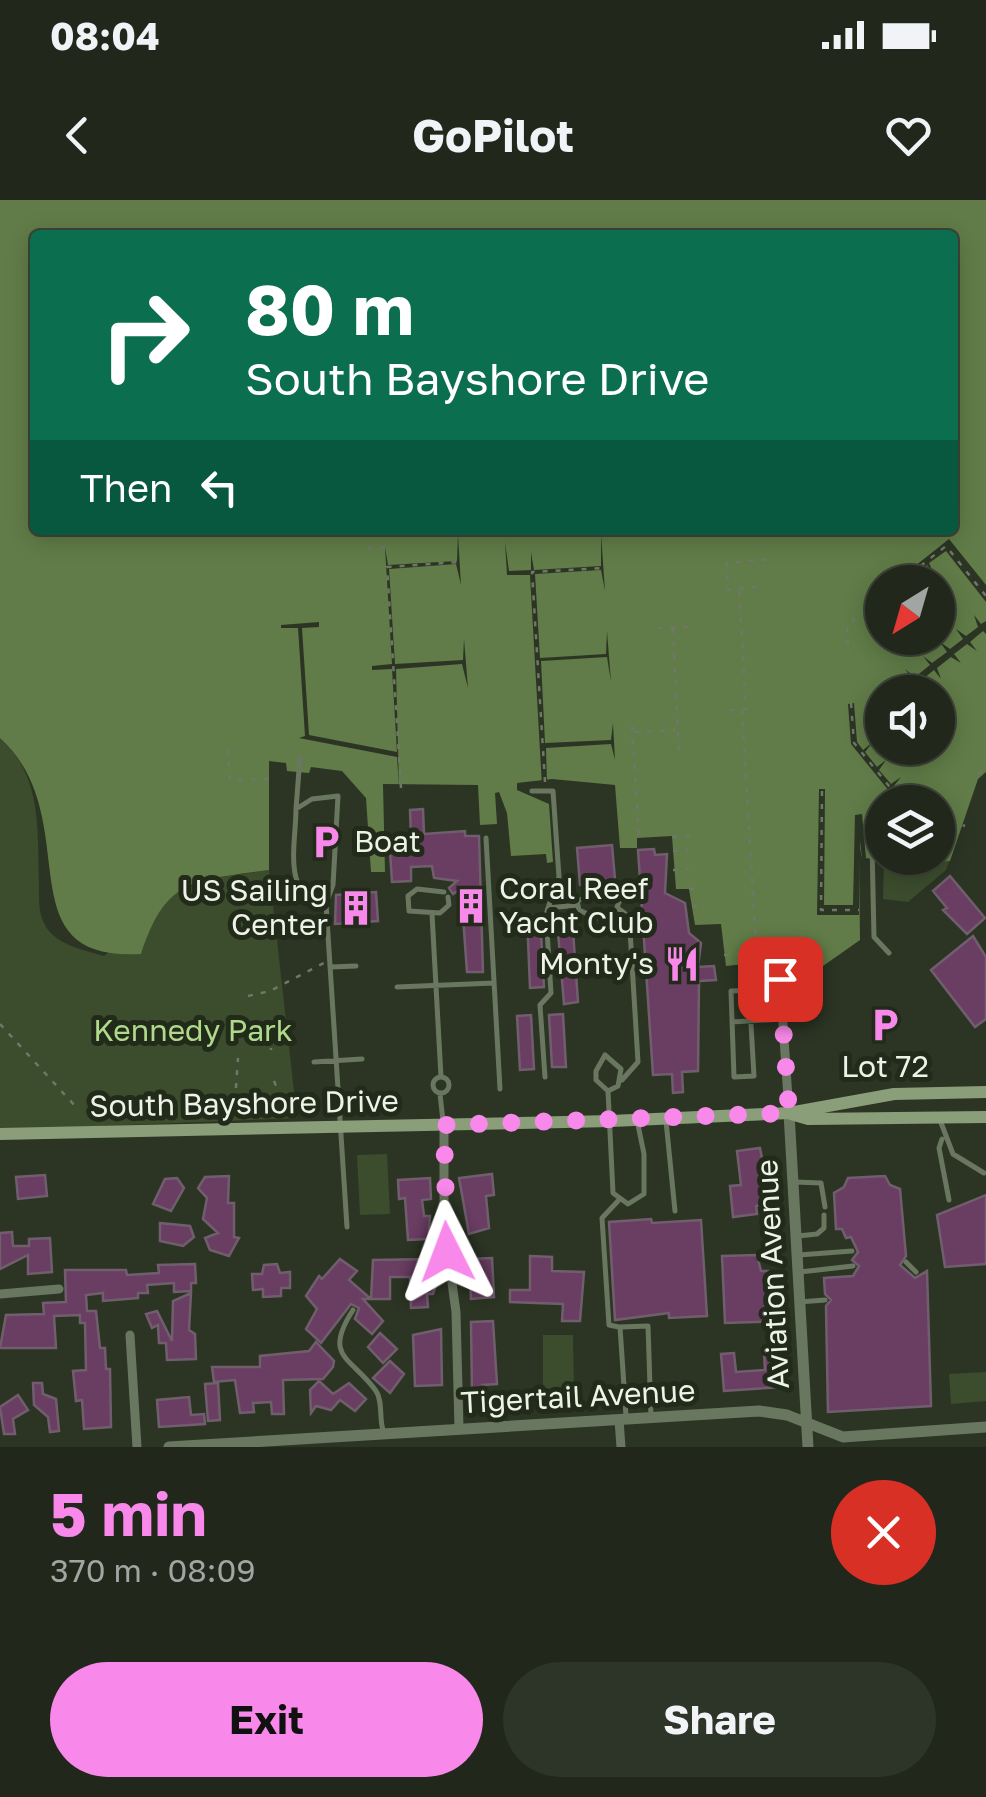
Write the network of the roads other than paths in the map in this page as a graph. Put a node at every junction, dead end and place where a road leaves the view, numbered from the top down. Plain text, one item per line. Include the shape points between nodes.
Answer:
1 (300, 757) dead end
2 (532, 791) dead end
3 (296, 809) junction
4 (486, 838) dead end
5 (873, 875) edge
6 (326, 904) junction
7 (578, 906) junction
8 (548, 908) junction
9 (619, 909) junction
10 (432, 914) junction
11 (889, 953) dead end
12 (330, 964) junction
13 (356, 966) dead end
14 (494, 983) junction
15 (780, 984) joint
16 (436, 985) junction
17 (397, 986) dead end
18 (750, 990) junction
19 (783, 1020) junction
20 (751, 1021) junction
21 (732, 1022) junction
22 (362, 1059) dead end
23 (337, 1060) junction
24 (314, 1062) dead end
25 (440, 1077) junction
26 (545, 1077) dead end
27 (620, 1082) junction
28 (500, 1088) dead end
29 (608, 1091) junction
30 (986, 1092) edge
31 (440, 1094) junction
32 (789, 1113) junction
33 (939, 1117) junction
34 (986, 1117) edge
35 (666, 1118) junction
36 (637, 1120) junction
37 (611, 1121) junction
38 (444, 1125) junction
39 (342, 1128) junction
40 (0, 1134) edge
41 (943, 1137) junction
42 (984, 1173) dead end
43 (792, 1182) junction
44 (618, 1200) junction
45 (948, 1200) dead end
46 (824, 1207) dead end
47 (675, 1211) dead end
48 (824, 1215) dead end
49 (346, 1226) dead end
50 (795, 1236) junction
51 (852, 1251) dead end
52 (796, 1255) junction
53 (906, 1262) dead end
54 (853, 1266) dead end
55 (916, 1272) dead end
56 (797, 1273) junction
57 (59, 1289) dead end
58 (0, 1294) edge
59 (826, 1300) dead end
60 (799, 1302) junction
61 (352, 1310) dead end
62 (620, 1327) junction
63 (130, 1335) dead end
64 (652, 1417) junction
65 (622, 1419) junction
66 (807, 1424) junction
67 (986, 1427) edge
68 (458, 1429) junction
69 (424, 1431) junction
70 (384, 1433) junction
71 (251, 1445) edge
72 (425, 1446) edge
73 (137, 1447) edge
74 (169, 1447) edge
75 (621, 1447) edge
76 (808, 1447) edge

1 - 3 lane
2 - 8 lane via 552,791 560,877
3 - 6 lane via 295,884 304,898
3 - 6 lane via 312,798 338,796
4 - 14 lane
5 - 11 lane via 874,937
6 - 12 lane
7 - 8 lane
7 - 9 lane via 596,918
7 - 9 lane via 582,896 600,892 614,895
8 - 26 lane via 551,993 540,1005
9 - 27 lane via 630,930 638,1062
10 - 10 lane via 410,911 408,896 417,889 446,894 446,910
10 - 16 lane
12 - 13 lane
12 - 23 lane
14 - 16 lane
14 - 28 lane
15 - 18 lane
15 - 19 street, Aviation Avenue
16 - 17 lane
16 - 25 lane
18 - 20 lane
18 - 21 lane via 731,991
19 - 20 lane
19 - 32 street, Aviation Avenue
20 - 21 lane
20 - 21 lane via 754,1076 734,1077
22 - 23 lane
23 - 24 lane
23 - 39 lane
25 - 31 lane via 432,1085
25 - 31 lane via 449,1086
27 - 29 lane
27 - 29 lane via 622,1069 605,1055 596,1080
29 - 37 lane
30 - 32 main road, South Bayshore Drive via 894,1094
31 - 38 lane
32 - 33 main road, South Bayshore Drive via 808,1119
32 - 35 main road, South Bayshore Drive
32 - 43 street, Aviation Avenue
33 - 34 main road, South Bayshore Drive
33 - 41 lane
35 - 36 main road, South Bayshore Drive
35 - 47 lane
36 - 37 main road, South Bayshore Drive
36 - 44 lane via 644,1194 628,1204
37 - 38 main road, South Bayshore Drive
37 - 44 lane
38 - 39 main road, South Bayshore Drive
38 - 68 street
39 - 40 main road, South Bayshore Drive
39 - 49 lane
41 - 42 lane via 953,1154
41 - 45 lane
43 - 46 lane via 821,1183
43 - 50 street, Aviation Avenue
44 - 62 lane via 602,1218 609,1325
48 - 50 lane via 817,1234
50 - 52 street, Aviation Avenue
51 - 52 lane
52 - 56 street, Aviation Avenue
53 - 55 lane
54 - 56 lane
56 - 60 street, Aviation Avenue
57 - 58 street
59 - 60 lane
60 - 66 street, Aviation Avenue
61 - 70 lane via 338,1337 343,1359 377,1392
62 - 64 lane via 648,1326
62 - 65 lane
63 - 73 street
64 - 65 street, Tigertail Avenue
64 - 66 street, Tigertail Avenue via 767,1411
65 - 68 street, Tigertail Avenue
65 - 75 street
66 - 67 street, Tigertail Avenue via 849,1437
66 - 76 street, Aviation Avenue
68 - 69 street, Tigertail Avenue
69 - 70 street, Tigertail Avenue
69 - 72 street
70 - 71 street, Tigertail Avenue
71 - 74 street, Tigertail Avenue

